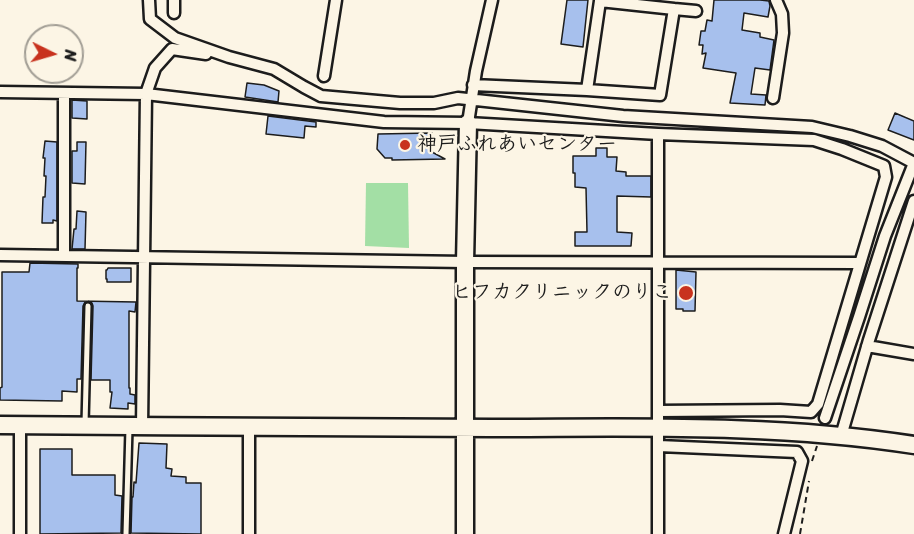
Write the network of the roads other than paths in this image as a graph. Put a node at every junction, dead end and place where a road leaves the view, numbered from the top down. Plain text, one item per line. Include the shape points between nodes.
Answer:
1 (149, 0) edge
2 (174, 0) edge
3 (336, 0) edge
4 (492, 0) edge
5 (776, 0) edge
6 (600, 1) edge
7 (674, 9) junction
8 (696, 11) dead end
9 (174, 13) dead end
10 (229, 57) junction
11 (324, 76) dead end
12 (473, 85) junction
13 (587, 90) junction
14 (0, 93) edge
15 (64, 93) junction
16 (146, 94) junction
17 (773, 98) dead end
18 (471, 100) junction
19 (468, 123) junction
20 (658, 134) junction
21 (914, 163) edge
22 (914, 201) edge
23 (0, 255) edge
24 (64, 255) junction
25 (144, 257) junction
26 (465, 262) junction
27 (658, 262) junction
28 (860, 263) junction
29 (88, 306) dead end
30 (867, 346) junction
31 (914, 354) edge
32 (658, 420) junction
33 (0, 425) edge
34 (20, 425) junction
35 (85, 426) junction
36 (823, 426) junction
37 (135, 427) junction
38 (249, 427) junction
39 (465, 428) junction
40 (841, 436) junction
41 (914, 445) edge
42 (659, 446) junction
43 (20, 534) edge
44 (126, 534) edge
45 (249, 534) edge
46 (465, 534) edge
47 (658, 534) edge
48 (784, 534) edge

1 - 10 street via 150,19 175,38
2 - 9 street
3 - 11 street
4 - 12 street
5 - 17 street via 783,33
6 - 7 street
6 - 13 street
7 - 8 street
7 - 13 street via 660,95
10 - 16 street via 172,49 155,68
10 - 18 street via 274,69 321,96 434,104
12 - 13 street
12 - 18 street
14 - 15 street
15 - 16 street
15 - 24 street
16 - 19 street via 384,122
16 - 25 street
18 - 19 street
18 - 21 street via 623,116 812,127 882,146
19 - 20 street
19 - 26 street
20 - 27 street
20 - 28 street via 814,141 884,166 886,177
21 - 36 street via 885,236
22 - 30 street
23 - 24 street
24 - 25 street
25 - 26 street
25 - 37 street
26 - 27 street
26 - 39 street
27 - 28 street
27 - 32 street
28 - 32 street via 818,404 811,412 780,410
29 - 35 lane
30 - 31 street
30 - 40 street
32 - 36 street via 766,430
32 - 39 street
32 - 42 street
33 - 34 street
34 - 35 street
34 - 43 street
35 - 37 street
36 - 40 street
37 - 38 street
37 - 44 lane
38 - 39 street
38 - 45 street
39 - 46 street
40 - 41 street
42 - 47 street
42 - 48 street via 797,452 802,461

